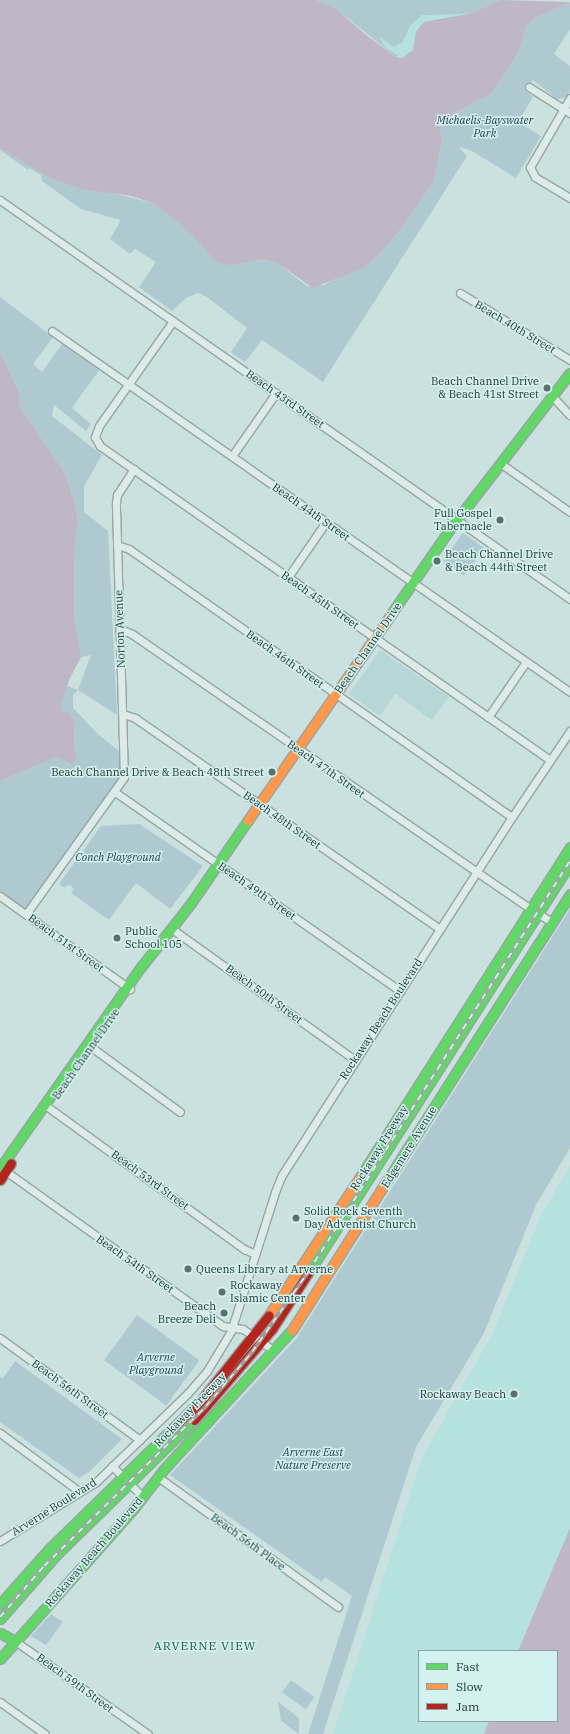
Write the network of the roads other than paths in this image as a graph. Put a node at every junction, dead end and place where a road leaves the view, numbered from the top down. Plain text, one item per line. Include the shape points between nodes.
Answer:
1 (529, 87) dead end
2 (570, 98) edge
3 (567, 111) edge
4 (570, 198) edge
5 (0, 200) edge
6 (460, 293) dead end
7 (173, 321) junction
8 (52, 331) dead end
9 (570, 360) edge
10 (570, 373) edge
11 (128, 384) junction
12 (276, 393) junction
13 (552, 396) junction
14 (570, 415) edge
15 (232, 456) junction
16 (500, 463) junction
17 (134, 469) junction
18 (570, 512) edge
19 (457, 520) junction
20 (326, 522) junction
21 (117, 545) junction
22 (288, 577) junction
23 (413, 583) junction
24 (570, 599) edge
25 (120, 629) junction
26 (375, 638) junction
27 (526, 662) junction
28 (570, 692) edge
29 (336, 694) junction
30 (123, 714) junction
31 (488, 717) junction
32 (570, 731) edge
33 (298, 749) junction
34 (550, 760) junction
35 (115, 792) junction
36 (260, 804) junction
37 (512, 817) junction
38 (570, 847) edge
39 (218, 864) junction
40 (570, 864) edge
41 (476, 873) junction
42 (570, 894) edge
43 (0, 896) edge
44 (535, 911) junction
45 (26, 914) junction
46 (552, 922) junction
47 (172, 929) junction
48 (440, 929) junction
49 (129, 988) junction
50 (400, 991) junction
51 (89, 1045) junction
52 (355, 1060) junction
53 (47, 1106) junction
54 (180, 1112) dead end
55 (2, 1169) edge
56 (0, 1180) edge
57 (256, 1254) junction
58 (232, 1327) junction
59 (0, 1338) edge
60 (258, 1340) junction
61 (274, 1351) junction
62 (0, 1433) edge
63 (140, 1440) junction
64 (187, 1444) joint
65 (112, 1466) junction
66 (158, 1477) junction
67 (126, 1481) junction
68 (80, 1492) junction
69 (142, 1497) junction
70 (0, 1541) edge
71 (0, 1604) edge
72 (338, 1607) dead end
73 (0, 1620) edge
74 (0, 1633) edge
75 (14, 1642) junction
76 (0, 1659) edge
77 (0, 1702) edge
78 (139, 1732) edge
79 (45, 1734) edge
80 (148, 1734) edge

1 - 3 street
2 - 3 street
3 - 4 street via 532,162 532,173
5 - 7 street, Beach 43rd Street
6 - 9 street, Beach 40th Street
7 - 11 street
7 - 12 street, Beach 43rd Street
8 - 11 street, Beach 44th Street
10 - 13 main road, Beach Channel Drive
11 - 15 street, Beach 44th Street
11 - 17 street, Beach 45th Street via 98,426 95,437 102,448
12 - 15 street
12 - 19 street, Beach 43rd Street
13 - 14 street
13 - 16 main road, Beach Channel Drive
15 - 20 street, Beach 44th Street
16 - 18 street
16 - 19 main road, Beach Channel Drive
17 - 21 street, Norton Avenue via 116,497
17 - 22 street, Beach 45th Street
19 - 23 main road, Beach Channel Drive
19 - 24 street, Beach 43rd Street
20 - 22 street
20 - 23 street, Beach 44th Street
21 - 25 street, Norton Avenue
21 - 29 street, Beach 46th Street via 128,549
22 - 26 street, Beach 45th Street
23 - 26 main road, Beach Channel Drive
23 - 27 street, Beach 44th Street
25 - 30 street, Norton Avenue
25 - 33 street, Beach 47th Street via 132,634
26 - 29 main road, Beach Channel Drive
26 - 31 street, Beach 45th Street
27 - 28 street, Beach 44th Street
27 - 31 street
29 - 33 main road, Beach Channel Drive
29 - 37 street, Beach 46th Street
30 - 35 street, Norton Avenue via 126,770
30 - 36 street, Beach 48th Street via 136,718
31 - 34 street, Beach 45th Street
32 - 34 street, Rockaway Beach Boulevard
33 - 36 main road, Beach Channel Drive
33 - 41 street, Beach 47th Street
34 - 37 street, Rockaway Beach Boulevard
35 - 39 street, Beach 49th Street
35 - 45 street, Norton Avenue
36 - 39 main road, Beach Channel Drive
36 - 48 street, Beach 48th Street
37 - 41 street, Rockaway Beach Boulevard
38 - 44 main road, Rockaway Freeway
39 - 47 main road, Beach Channel Drive
39 - 50 street, Beach 49th Street
40 - 44 main road, Rockaway Freeway
41 - 44 street, Beach 47th Street
41 - 48 street, Rockaway Beach Boulevard
42 - 46 main road, Edgemere Avenue
43 - 45 street, Beach 51st Street
44 - 46 street, Beach 47th Street
44 - 60 main road, Rockaway Freeway via 306,1279
45 - 49 street, Beach 51st Street
46 - 61 main road, Edgemere Avenue via 294,1329
47 - 49 main road, Beach Channel Drive
47 - 52 street, Beach 50th Street
48 - 50 street, Rockaway Beach Boulevard
49 - 51 main road, Beach Channel Drive
50 - 52 street, Rockaway Beach Boulevard
51 - 53 main road, Beach Channel Drive
51 - 54 street
52 - 57 street, Rockaway Beach Boulevard via 280,1179
53 - 55 main road, Beach Channel Drive
53 - 57 street, Beach 53rd Street via 244,1249
55 - 56 main road, Beach Channel Drive
55 - 58 street, Beach 54th Street via 223,1326
57 - 58 street, Rockaway Beach Boulevard
58 - 60 street, Beach 54th Street via 243,1329
58 - 63 street, Arverne Boulevard via 219,1354 203,1377
59 - 63 street, Beach 56th Street
60 - 61 street, Beach 54th Street
60 - 67 main road, Rockaway Freeway via 209,1405
61 - 64 main road, Edgemere Avenue
62 - 68 street
63 - 65 street, Arverne Boulevard
64 - 66 main road, Rockaway Beach Boulevard
65 - 67 street
65 - 68 street, Arverne Boulevard
66 - 69 main road, Rockaway Beach Boulevard
66 - 72 street, Beach 56th Place
67 - 69 street
67 - 71 main road, Rockaway Freeway via 49,1549
67 - 73 main road, Rockaway Freeway via 57,1554
68 - 70 street, Arverne Boulevard
69 - 75 main road, Rockaway Beach Boulevard
74 - 75 main road, Beach 59th Street
75 - 76 main road, Rockaway Beach Boulevard
75 - 78 street, Beach 59th Street
77 - 79 street
78 - 80 street, Beach 59th Street

